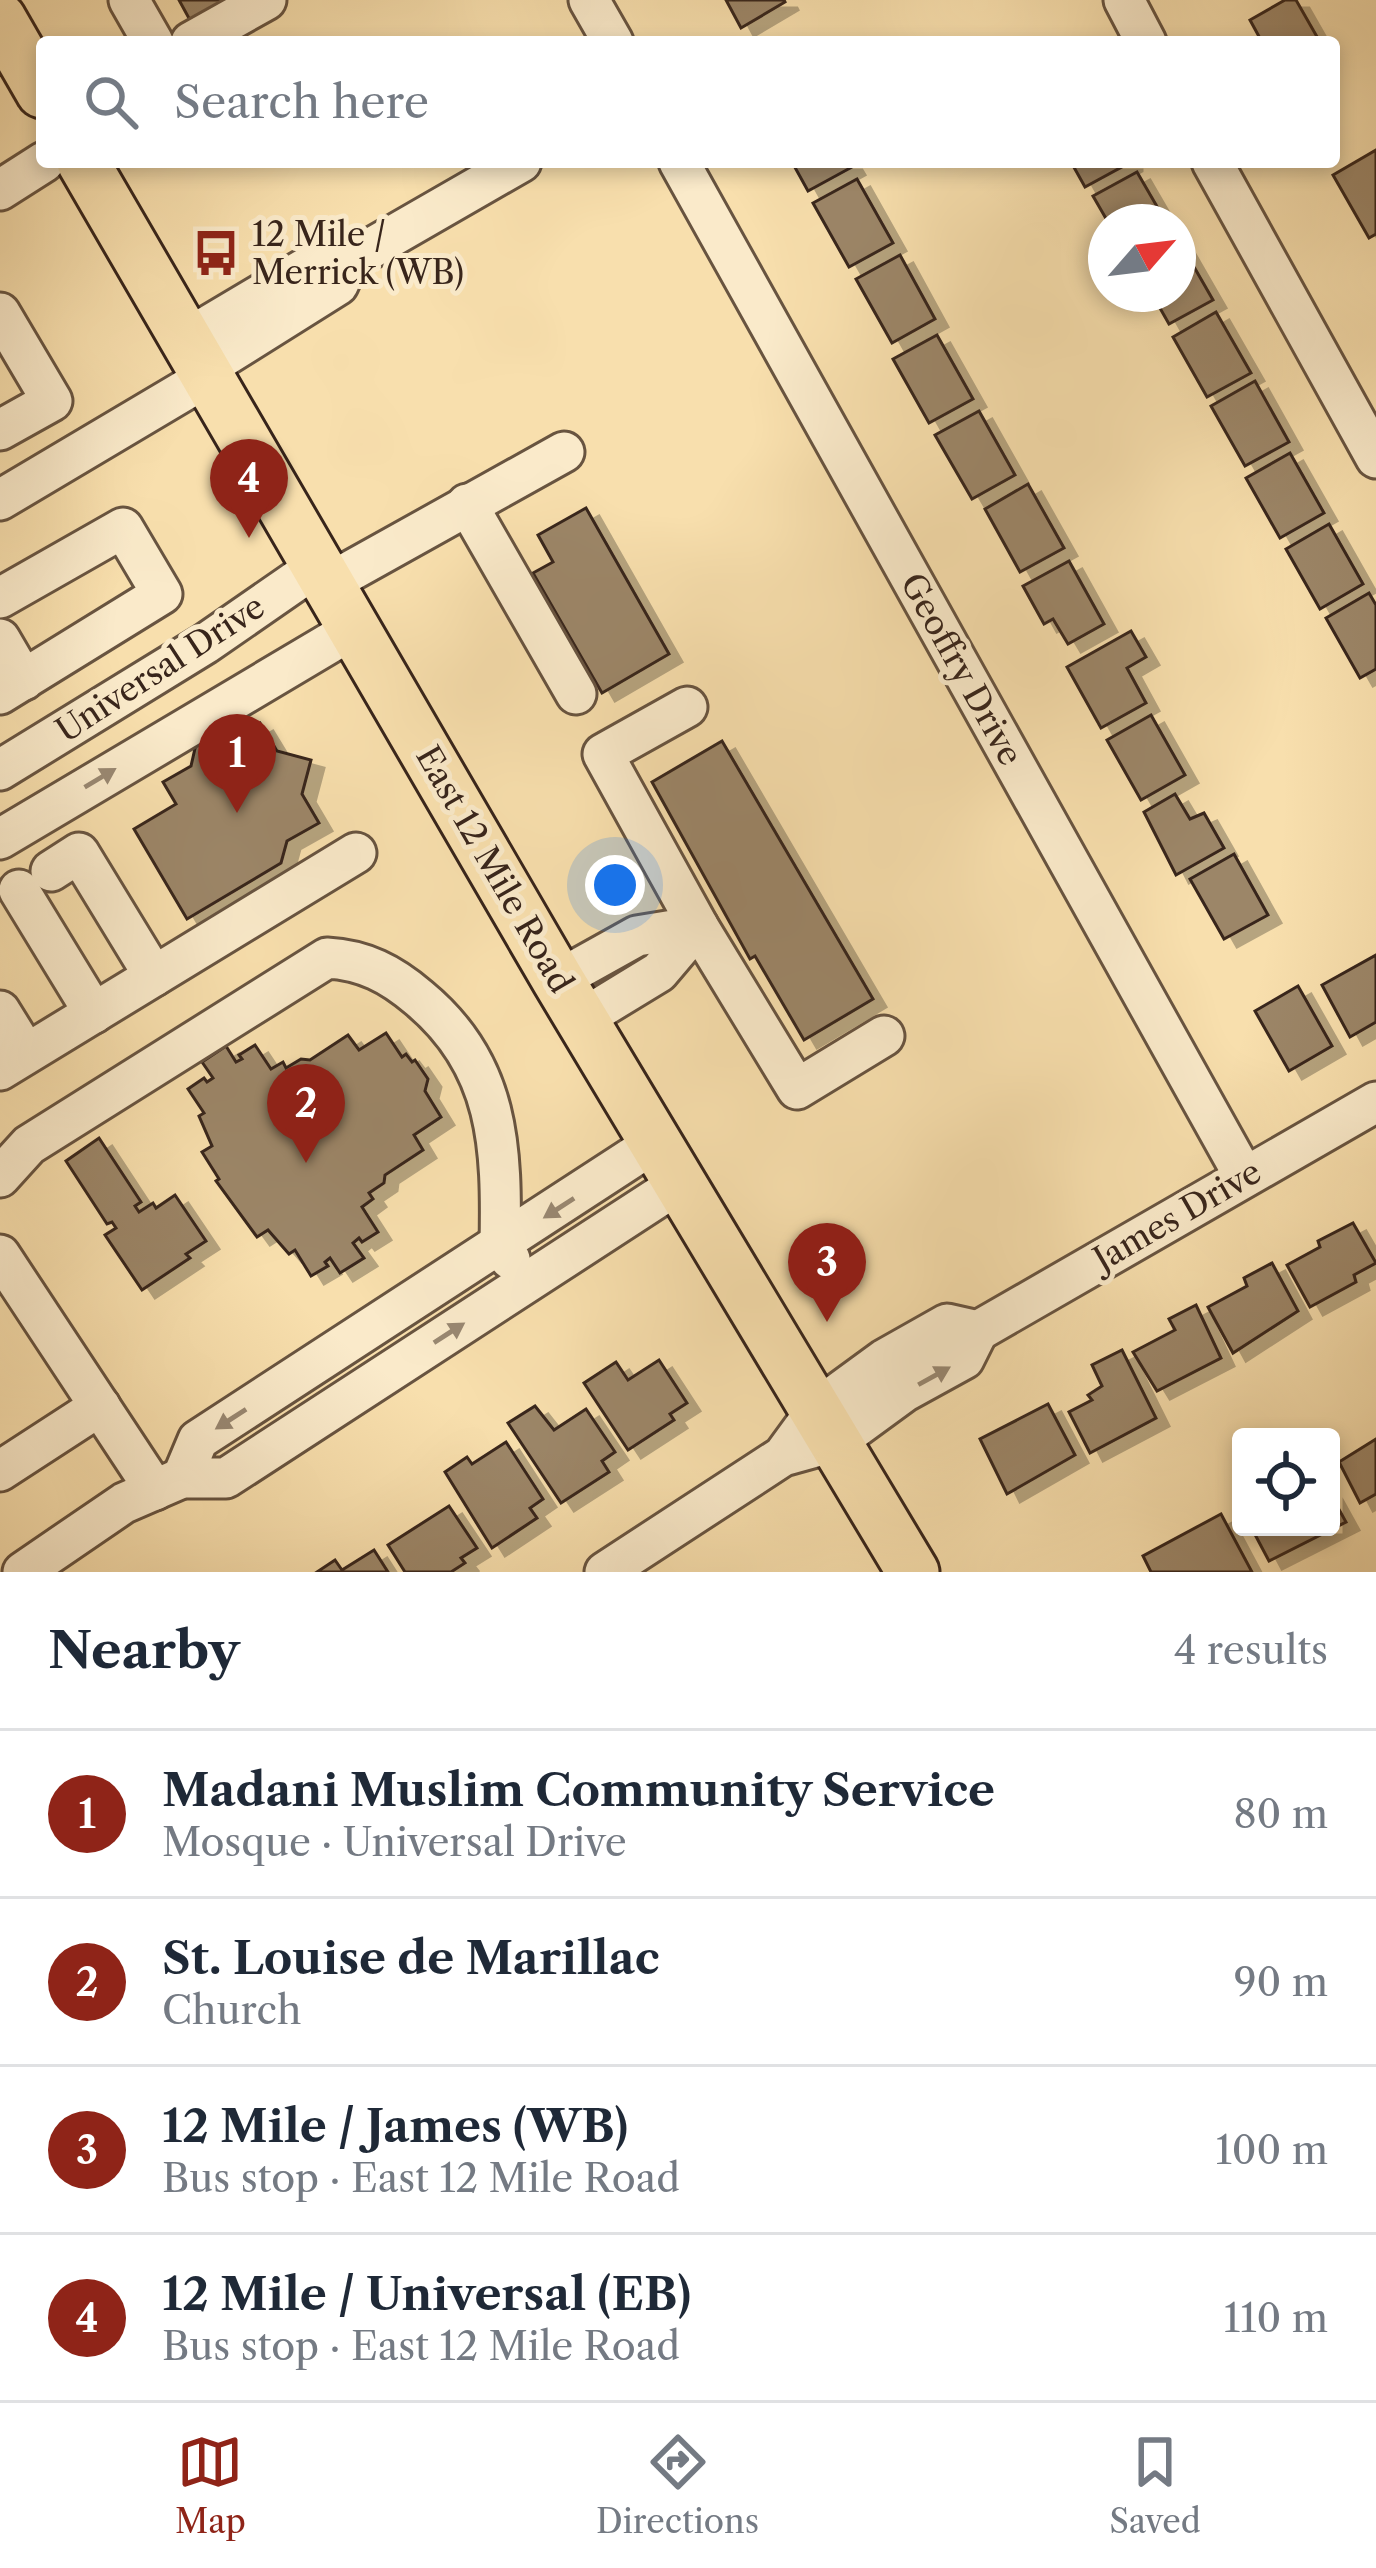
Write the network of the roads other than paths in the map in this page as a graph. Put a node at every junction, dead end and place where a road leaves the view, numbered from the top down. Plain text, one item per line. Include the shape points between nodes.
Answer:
1 (129, 0) edge
2 (266, 0) edge
3 (590, 0) edge
4 (1124, 0) edge
5 (0, 19) edge
6 (150, 36) edge
7 (202, 36) edge
8 (610, 36) edge
9 (1143, 36) edge
10 (36, 82) edge
11 (36, 167) edge
12 (86, 168) edge
13 (511, 168) edge
14 (683, 168) edge
15 (1215, 168) edge
16 (0, 190) edge
17 (0, 313) edge
18 (199, 362) junction
19 (0, 430) edge
20 (564, 452) dead end
21 (1376, 458) edge
22 (0, 500) edge
23 (467, 505) junction
24 (324, 574) junction
25 (0, 598) edge
26 (355, 628) junction
27 (0, 639) edge
28 (12, 687) edge
29 (575, 694) dead end
30 (687, 707) dead end
31 (0, 770) edge
32 (12, 831) edge
33 (356, 854) dead end
34 (23, 887) edge
35 (698, 926) junction
36 (154, 976) junction
37 (570, 999) junction
38 (0, 1011) edge
39 (94, 1013) junction
40 (884, 1036) dead end
41 (13, 1062) edge
42 (1376, 1102) edge
43 (668, 1162) junction
44 (1244, 1175) junction
45 (0, 1177) edge
46 (500, 1245) junction
47 (0, 1255) edge
48 (526, 1283) junction
49 (14, 1307) edge
50 (100, 1406) junction
51 (828, 1424) junction
52 (0, 1471) edge
53 (169, 1484) junction
54 (22, 1572) edge
55 (604, 1572) edge
56 (913, 1572) edge

1 - 6 street
2 - 7 street
3 - 8 street
4 - 9 street
5 - 10 main road
11 - 16 street
12 - 18 main road, East 12 Mile Road
13 - 18 street via 349,261 321,259
14 - 44 street, Geoffry Drive
15 - 21 street
17 - 19 street via 52,400
18 - 22 street
18 - 24 main road, East 12 Mile Road
20 - 23 street, Universal Drive
23 - 24 street, Universal Drive
23 - 29 street
24 - 26 main road, East 12 Mile Road
24 - 31 street, Universal Drive
25 - 28 street via 123,529 163,594
32 -> 26 street, Universal Drive
26 - 37 main road, East 12 Mile Road
27 - 28 street
30 - 35 street via 603,754
32 - 34 street
33 - 36 street
34 - 36 street via 79,853
34 - 39 street
35 - 37 street via 637,936
35 - 40 street via 796,1089
36 - 39 street
37 - 43 main road, East 12 Mile Road
38 - 41 street
39 - 41 street
42 - 44 street, James Drive
43 -> 46 street
43 - 48 street
43 - 51 main road, East 12 Mile Road
44 - 51 street, James Drive via 979,1330 947,1324 885,1359
45 - 46 street via 29,1145 327,958 352,959 394,977 467,1047 499,1141
46 - 48 street
46 -> 53 street via 198,1440
47 - 49 street
53 -> 48 street via 226,1478
49 - 50 street
50 - 52 street
50 - 53 street
51 - 55 street, James Drive
51 - 56 main road, East 12 Mile Road
53 - 54 street via 124,1503

